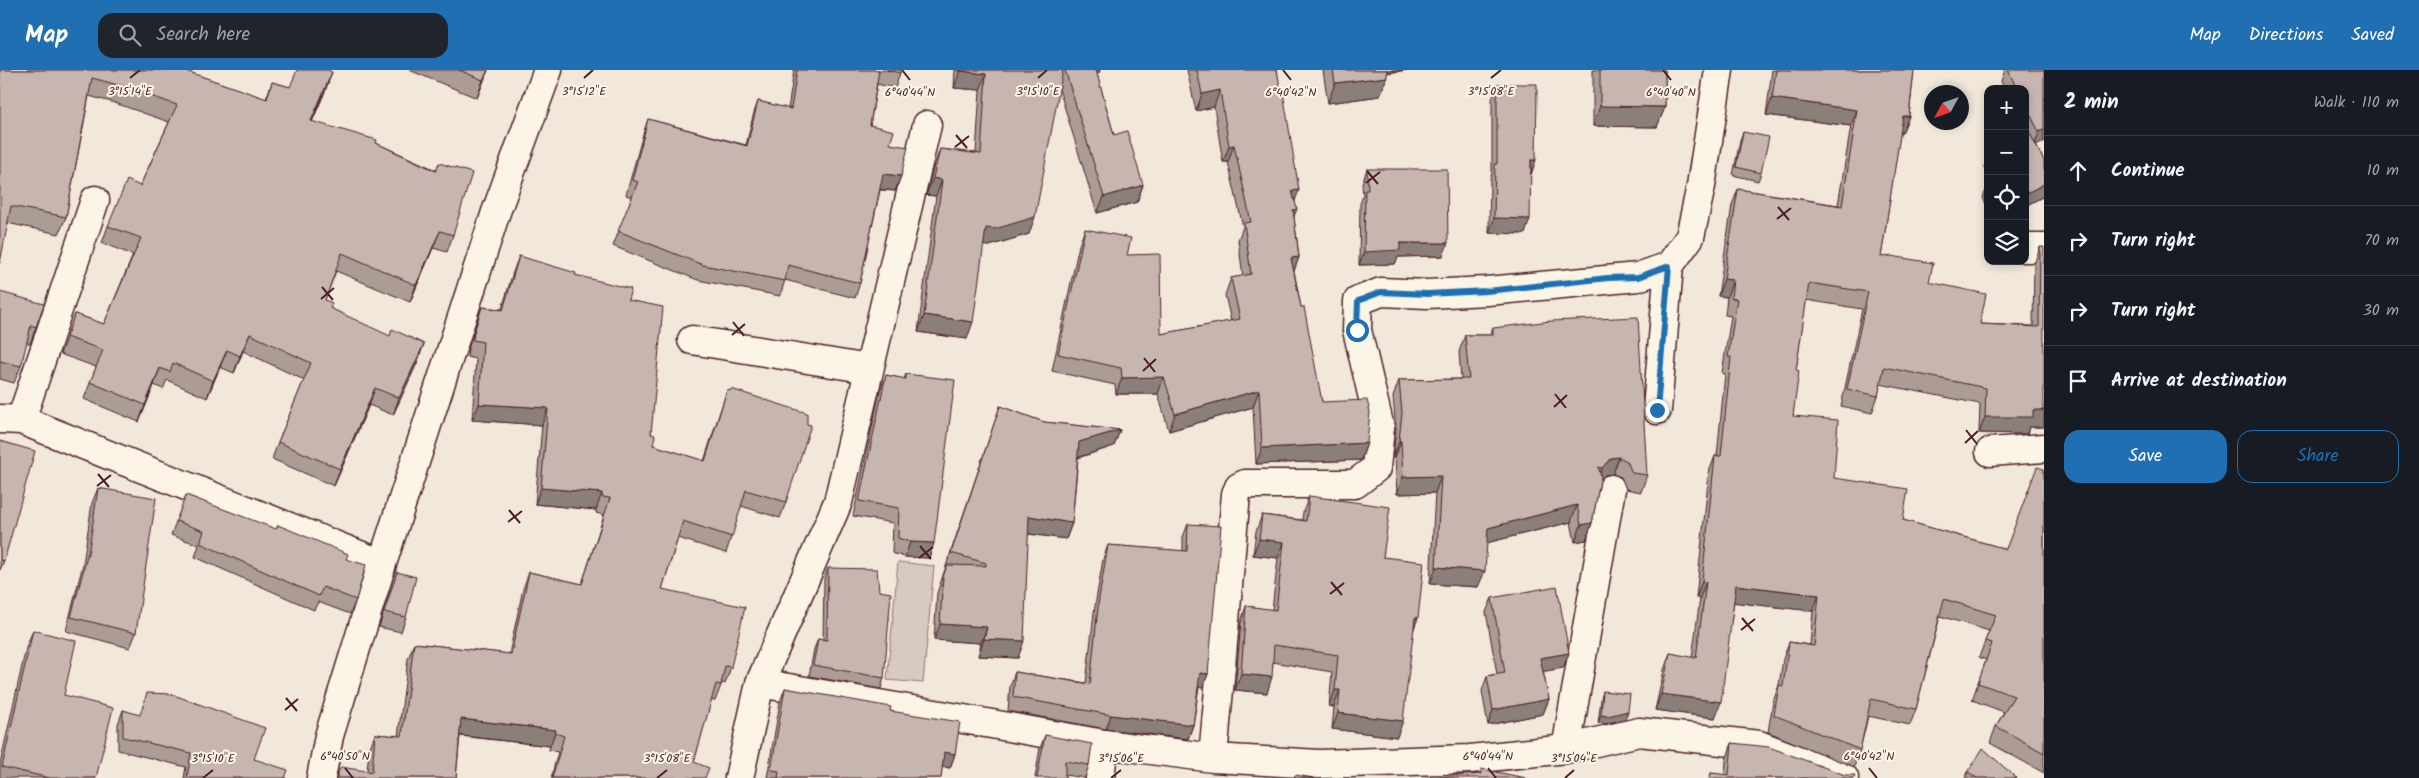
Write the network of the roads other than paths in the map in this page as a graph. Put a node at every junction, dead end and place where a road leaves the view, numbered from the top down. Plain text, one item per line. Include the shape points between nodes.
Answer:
1 (548, 70) edge
2 (1719, 70) edge
3 (927, 125) dead end
4 (94, 200) dead end
5 (2029, 248) edge
6 (2044, 248) edge
7 (1669, 266) junction
8 (692, 340) dead end
9 (870, 369) junction
10 (1657, 410) dead end
11 (10, 420) edge
12 (2044, 448) edge
13 (1990, 452) dead end
14 (1612, 490) dead end
15 (382, 564) junction
16 (760, 683) junction
17 (1104, 744) junction
18 (1566, 749) junction
19 (1213, 758) junction
20 (321, 778) edge
21 (738, 778) edge
22 (1100, 778) edge
23 (1844, 778) edge

1 - 15 street via 496,212
2 - 7 street via 1690,237
3 - 9 street
4 - 11 street
5 - 6 street
7 - 10 street
7 - 19 street via 1638,277 1487,291 1381,292 1358,301 1357,330 1380,428 1376,468 1355,484 1245,484 1239,487
8 - 9 street
9 - 16 street via 838,502
11 - 15 street
12 - 13 street
14 - 18 street
15 - 20 street via 329,736
16 - 17 street
16 - 21 street
17 - 19 street
17 - 22 street
18 - 19 street via 1470,759 1319,764
18 - 23 street via 1639,732 1686,736 1759,745

